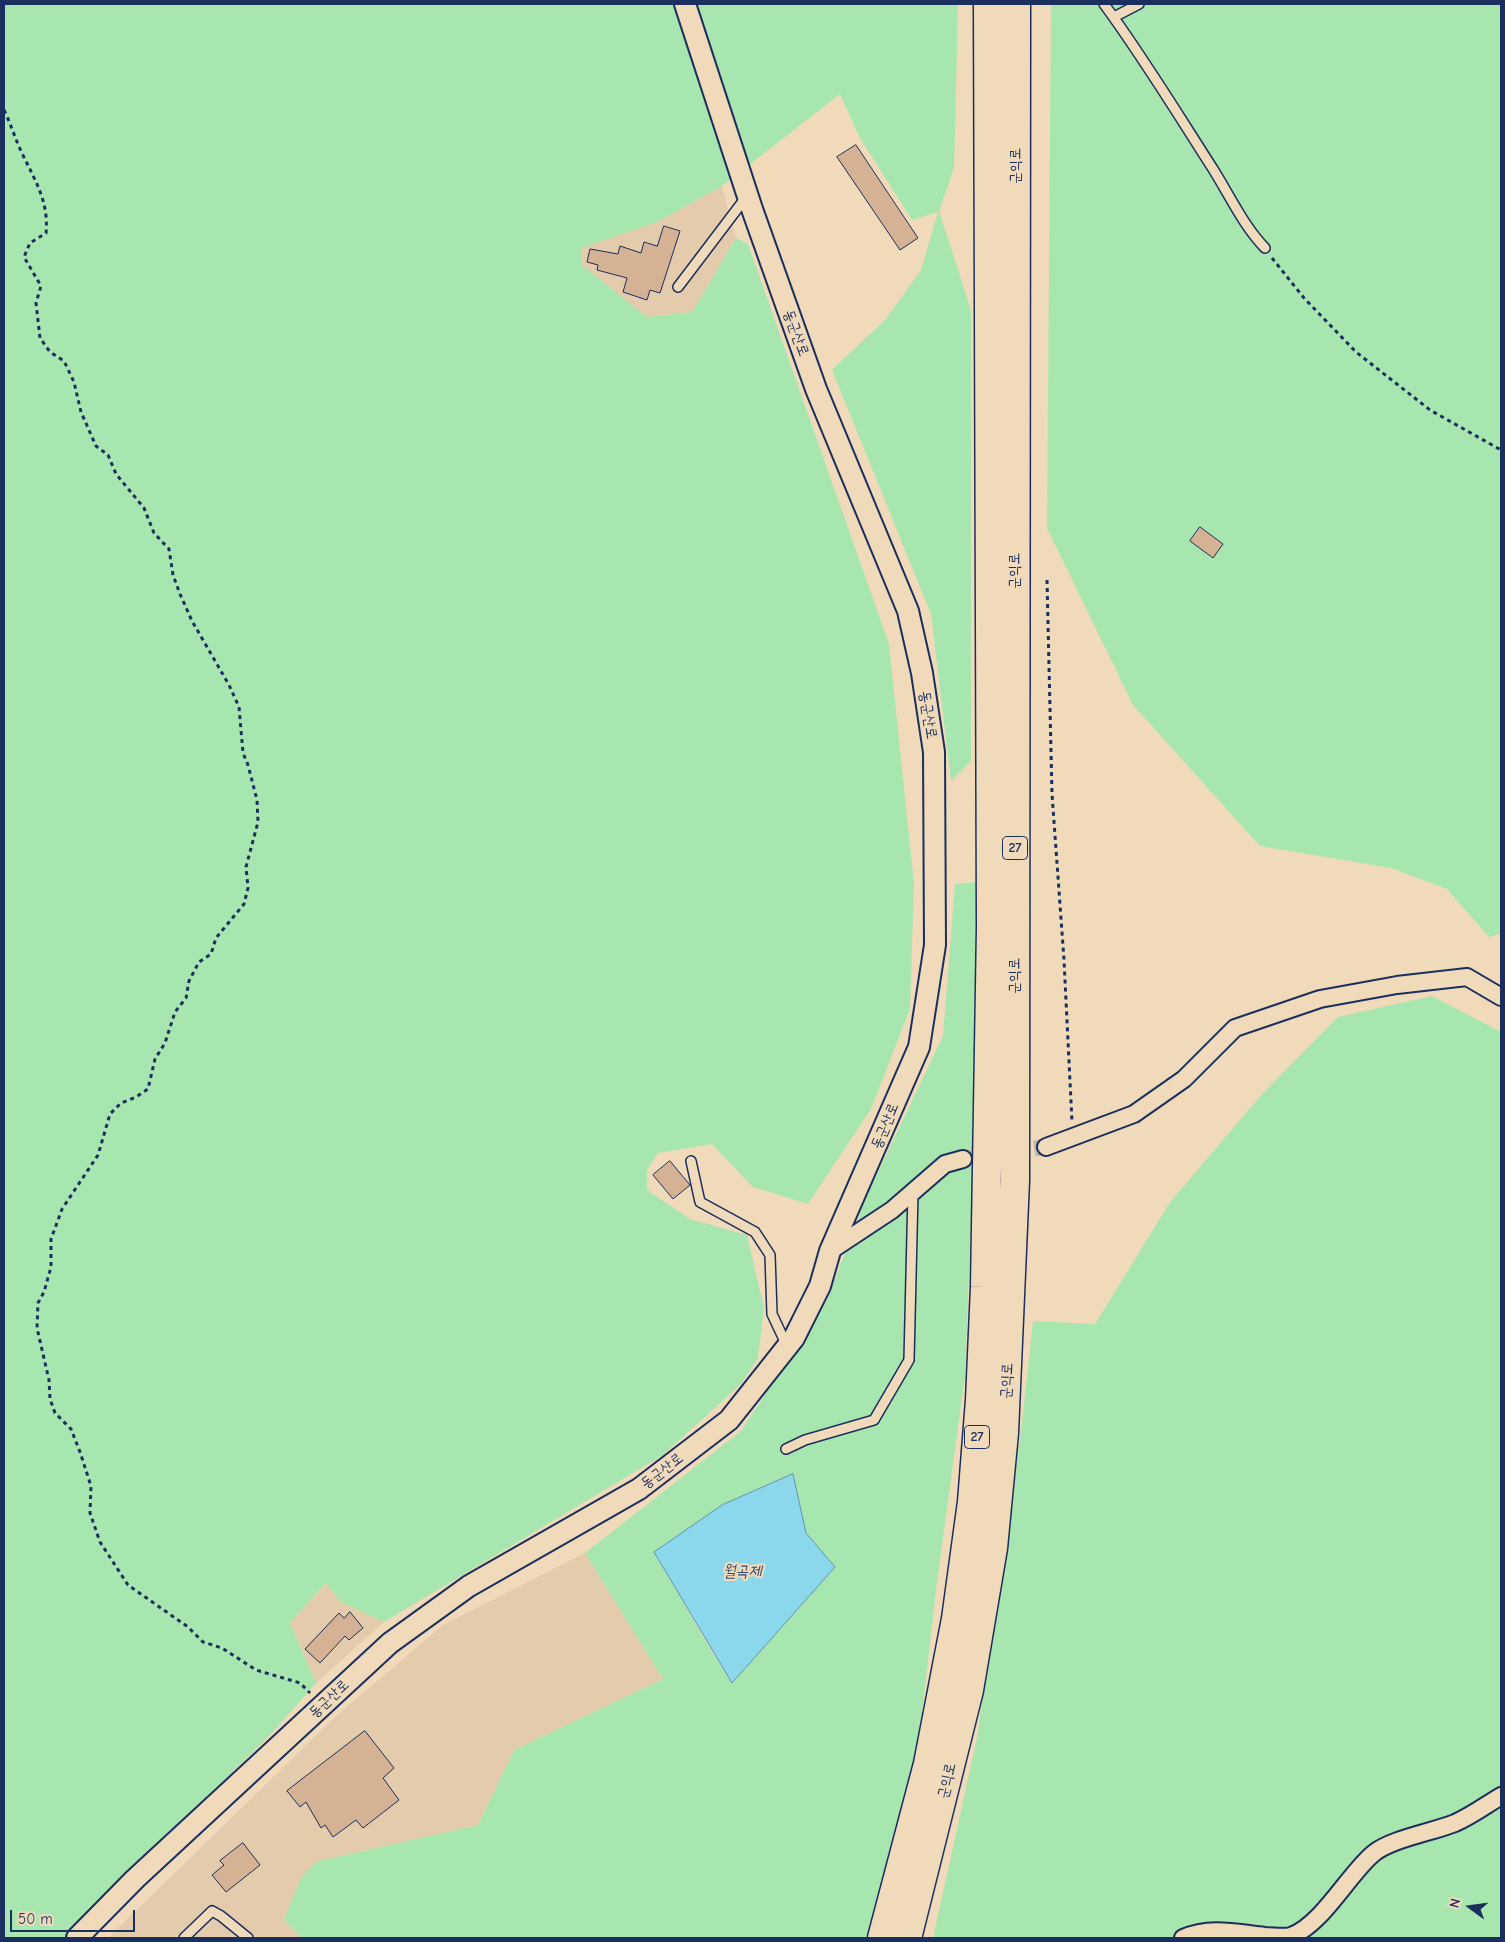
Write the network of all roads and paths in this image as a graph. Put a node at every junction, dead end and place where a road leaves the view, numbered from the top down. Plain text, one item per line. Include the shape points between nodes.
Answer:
1 (685, 4) edge
2 (988, 4) edge
3 (1016, 4) edge
4 (1104, 4) edge
5 (1139, 4) edge
6 (1114, 17) junction
7 (4, 110) edge
8 (747, 196) junction
9 (1265, 248) joint
10 (678, 287) dead end
11 (1501, 450) edge
12 (1047, 580) dead end
13 (1501, 997) edge
14 (1072, 1138) junction
15 (1046, 1148) tunnel mouth
16 (963, 1159) tunnel mouth
17 (691, 1161) dead end
18 (913, 1192) junction
19 (830, 1251) junction
20 (787, 1346) junction
21 (786, 1449) dead end
22 (322, 1706) junction
23 (1501, 1796) edge
24 (77, 1938) edge
25 (184, 1938) edge
26 (248, 1938) edge
27 (882, 1938) edge
28 (907, 1938) edge
29 (1183, 1938) edge

1 - 8 street, 동군산로
2 - 27 highway, 군익로 / 27 via 991,927 980,1400 972,1502 956,1619 928,1764
3 - 28 highway, 군익로 / 27 via 1016,1181 1004,1433 993,1548 969,1690
4 - 6 lane
5 - 6 lane
6 - 9 lane via 1221,182 1248,230
7 - 22 path via 21,152 36,178 48,215 46,233 30,243 24,256 41,286 36,302 40,338 50,352 64,360 96,446 108,455 116,474 144,508 154,533 169,549 180,594 239,707 243,753 257,800 258,822 246,867 248,888 244,904 216,938 211,954 200,962 189,981 186,998 175,1012 165,1043 155,1059 148,1088 121,1103 110,1114 98,1155 62,1209 52,1239 51,1267 38,1303 37,1328 50,1399 55,1414 71,1429 80,1452 91,1486 90,1513 100,1542 128,1586 188,1627 203,1642 222,1648 256,1670 300,1683
8 - 10 lane
8 - 19 street, 동군산로 via 816,389 908,611 934,752 935,945 919,1047
9 - 11 path via 1304,298 1356,352 1430,410
12 - 14 path via 1052,794
13 - 14 street via 1467,977 1320,999 1235,1028 1184,1079 1134,1114
14 - 15 street
16 - 18 street via 945,1164
17 - 20 lane via 700,1202 755,1232 770,1255 772,1314
18 - 19 street via 892,1210
18 - 21 lane via 909,1360 874,1420 805,1440
19 - 20 street, 동군산로 via 820,1286
20 - 22 street, 동군산로 via 729,1420 639,1489 469,1586 390,1643
22 - 24 street, 동군산로 via 135,1879
23 - 29 street via 1457,1822 1392,1842 1374,1852 1338,1895 1291,1936 1206,1930
25 - 26 lane via 212,1912

